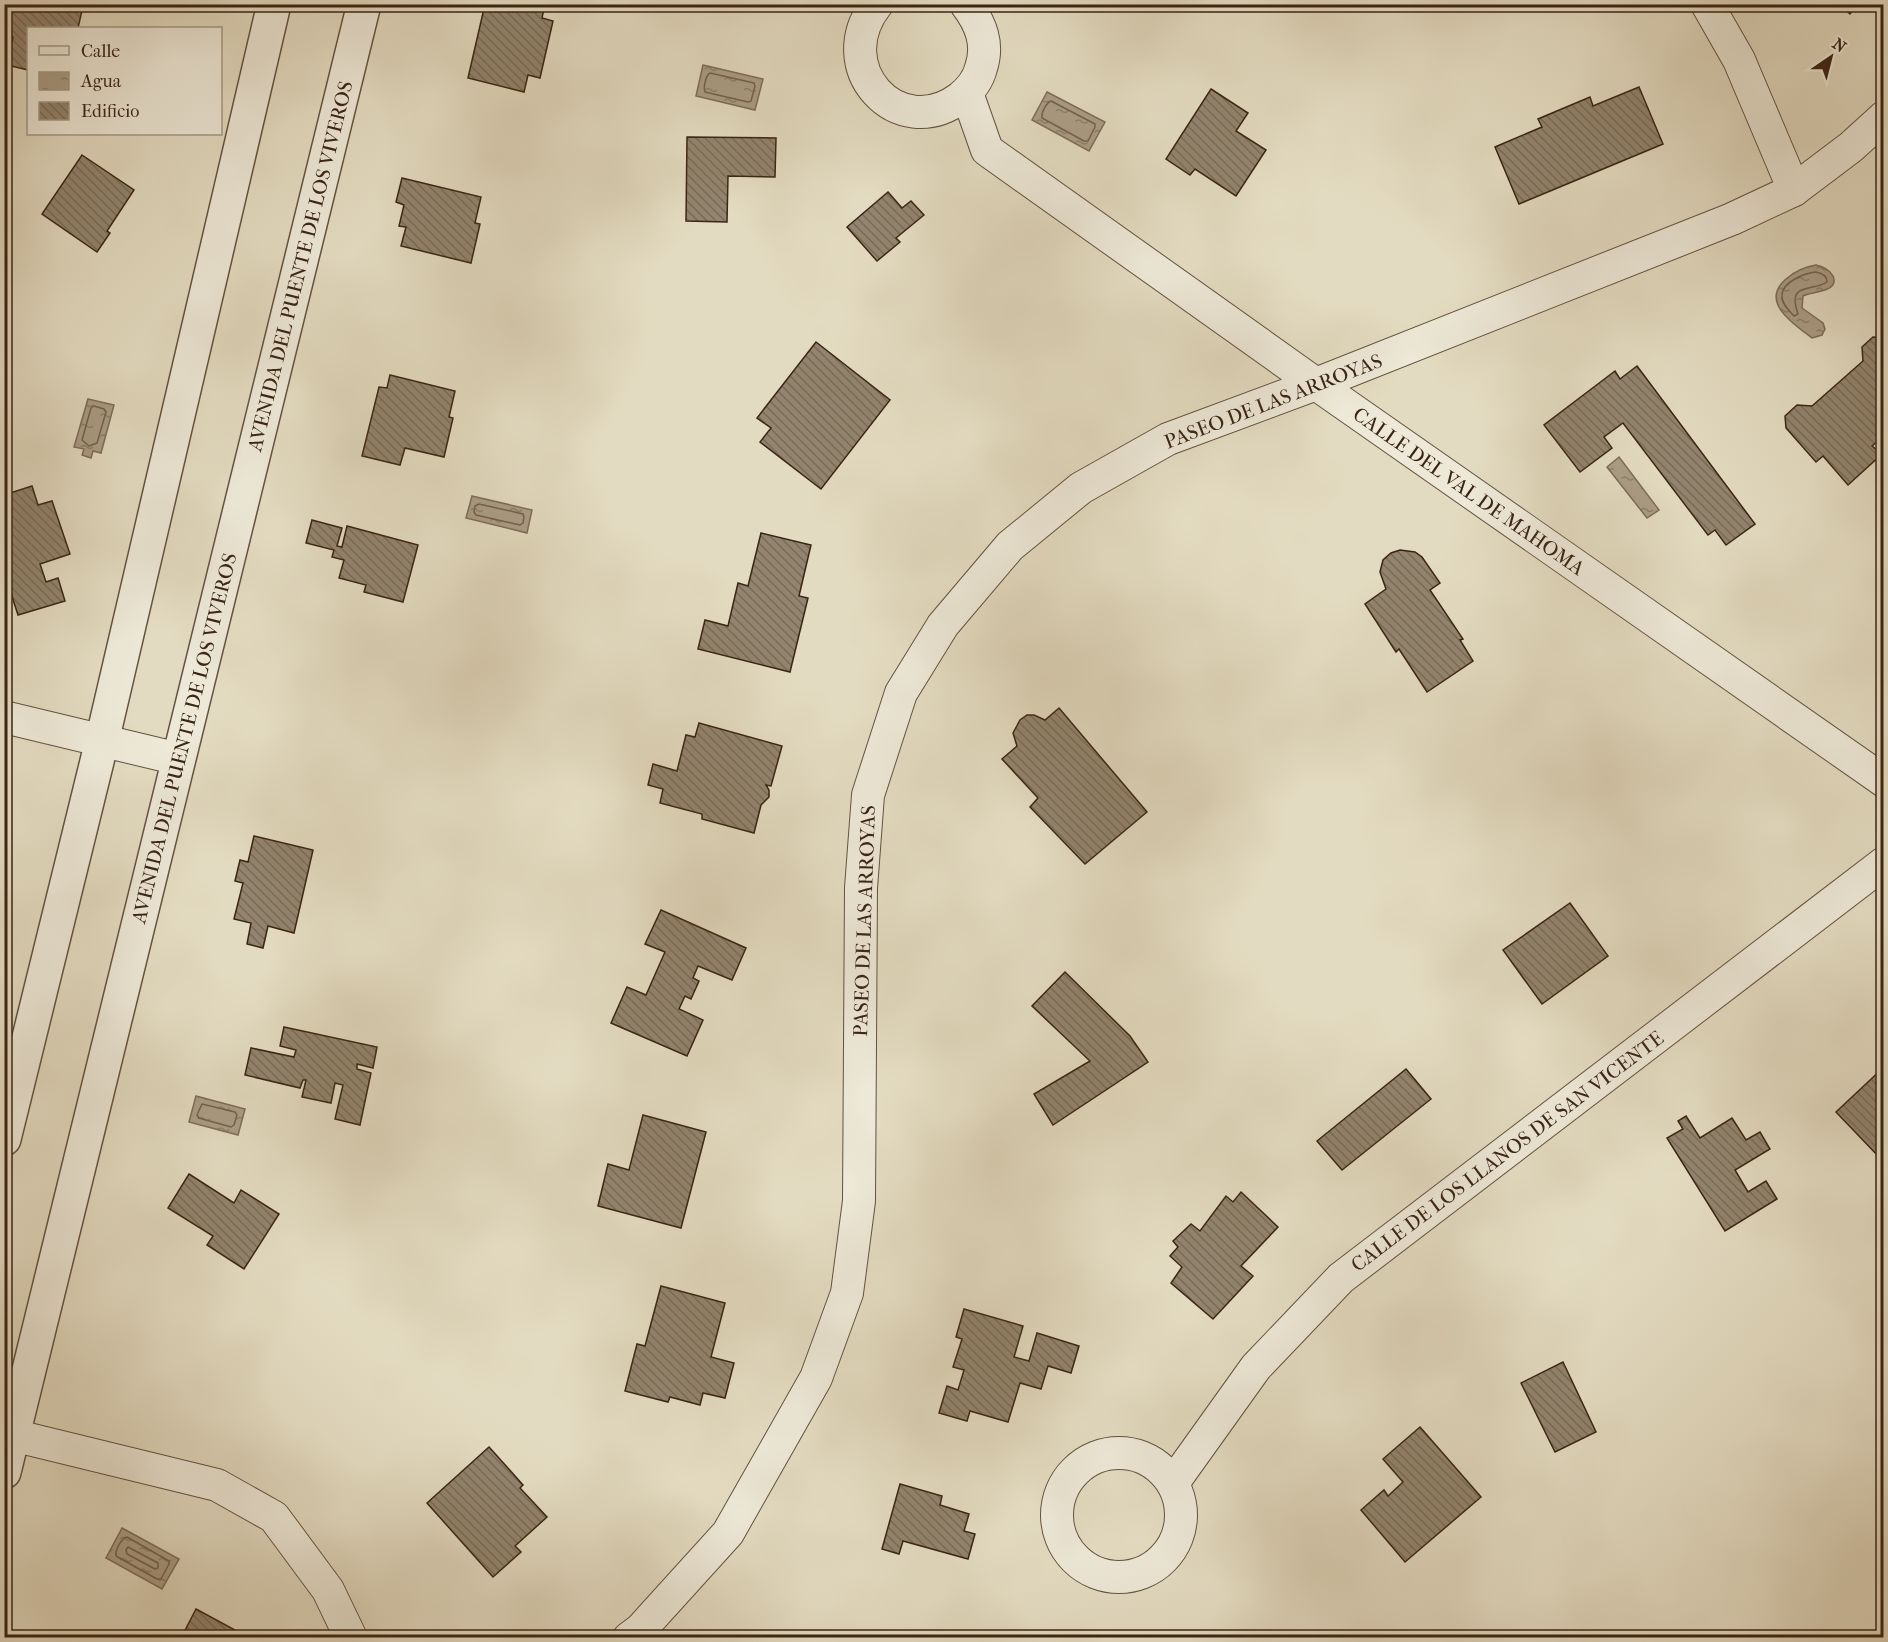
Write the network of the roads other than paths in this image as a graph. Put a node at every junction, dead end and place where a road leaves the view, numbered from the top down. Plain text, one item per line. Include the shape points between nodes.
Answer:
1 (274, 4) edge
2 (364, 4) edge
3 (877, 4) edge
4 (966, 4) edge
5 (1707, 4) edge
6 (968, 93) junction
7 (1884, 117) edge
8 (1794, 190) junction
9 (1317, 384) junction
10 (4, 717) edge
11 (102, 741) junction
12 (179, 759) junction
13 (1884, 781) edge
14 (1884, 863) edge
15 (4, 1138) edge
16 (9, 1434) edge
17 (4, 1472) edge
18 (1173, 1483) dead end
19 (351, 1638) edge
20 (629, 1638) edge

1 - 11 street
2 - 12 street, AVENIDA DEL PUENTE DE LOS VIVEROS
3 - 6 street via 864,24 859,45 861,66 871,86 887,101 907,110 929,111 950,106
4 - 6 street via 978,20 985,58
5 - 8 street via 1739,60
6 - 9 street, CALLE DEL VAL DE MAHOMA via 987,150
7 - 8 street, PASEO DE LAS ARROYAS
8 - 9 street, PASEO DE LAS ARROYAS via 1732,219
9 - 13 street, CALLE DEL VAL DE MAHOMA
9 - 20 street, PASEO DE LAS ARROYAS via 1168,439 1081,488 1010,546 943,625 901,693 868,795 861,888 859,1200 846,1293 816,1378 729,1533
10 - 11 street
11 - 12 street
11 - 15 street
12 - 16 street, AVENIDA DEL PUENTE DE LOS VIVEROS
14 - 18 street, CALLE DE LOS LLANOS DE SAN VICENTE via 1341,1278 1256,1368
16 - 17 street, AVENIDA DEL PUENTE DE LOS VIVEROS
16 - 19 street via 217,1485 274,1516 328,1590

